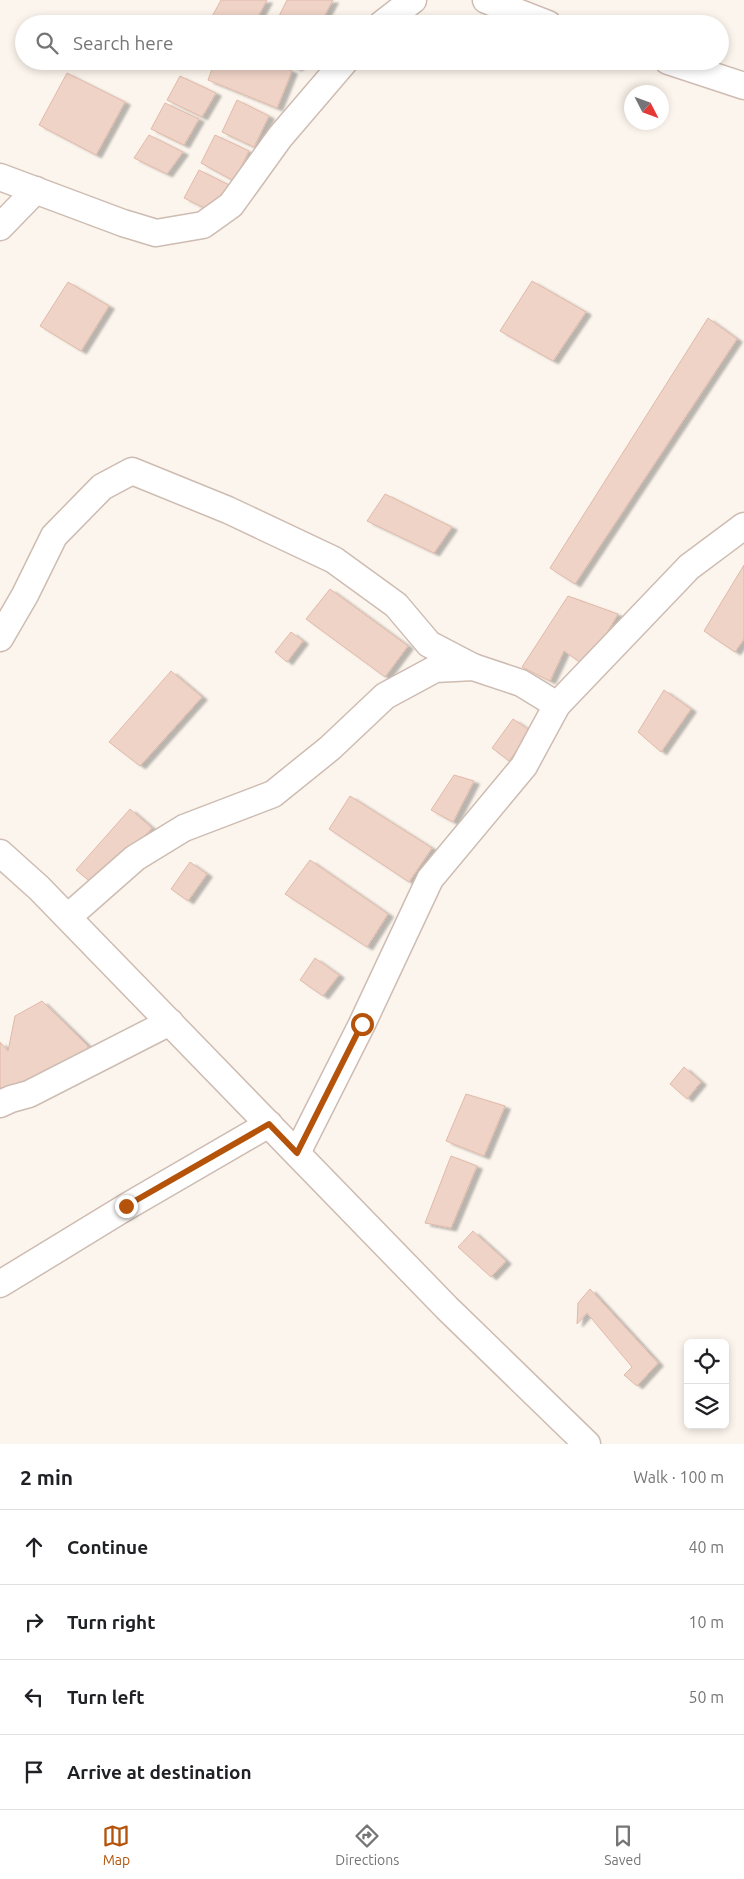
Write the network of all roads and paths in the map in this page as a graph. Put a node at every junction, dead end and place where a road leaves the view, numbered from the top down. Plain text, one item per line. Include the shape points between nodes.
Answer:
1 (413, 0) edge
2 (486, 0) edge
3 (394, 15) edge
4 (525, 15) edge
5 (337, 70) edge
6 (695, 70) edge
7 (744, 86) edge
8 (0, 177) edge
9 (36, 190) junction
10 (0, 227) edge
11 (744, 526) edge
12 (0, 638) edge
13 (473, 667) junction
14 (557, 705) junction
15 (0, 853) edge
16 (68, 917) junction
17 (170, 1022) junction
18 (0, 1104) edge
19 (269, 1124) junction
20 (297, 1153) junction
21 (0, 1284) edge
22 (588, 1444) edge

1 - 3 street
2 - 4 street
5 - 9 street via 280,137 231,206 203,225 156,233
6 - 7 street
8 - 9 street
9 - 10 street
11 - 14 street via 689,567
12 - 13 street via 54,536 102,488 132,471 228,510 334,560 396,605 429,644
13 - 14 street via 521,683
13 - 16 street via 435,669 385,696 330,748 273,794 184,828 135,858
14 - 20 street via 524,766 430,879
15 - 16 street
16 - 17 street
17 - 18 street via 29,1094
17 - 19 street
19 - 20 street
19 - 21 street via 126,1206
20 - 22 street via 448,1308

